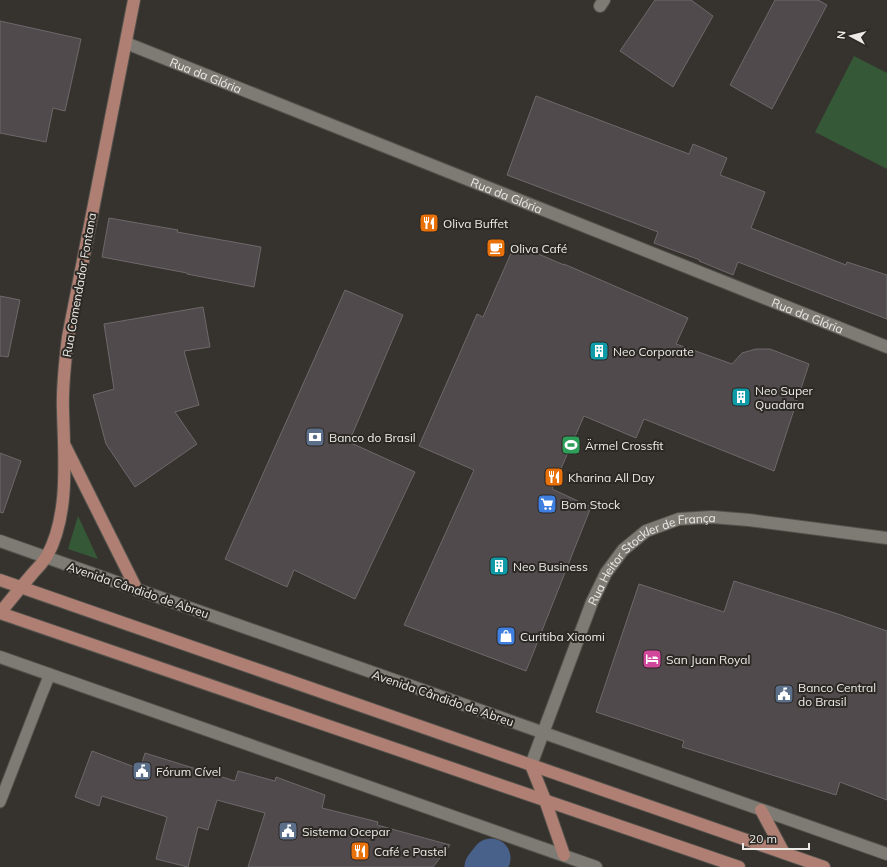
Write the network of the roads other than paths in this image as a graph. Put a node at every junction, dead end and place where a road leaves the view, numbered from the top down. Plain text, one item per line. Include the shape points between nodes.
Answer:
1 (134, 0) edge
2 (126, 43) junction
3 (887, 347) edge
4 (64, 443) junction
5 (887, 538) edge
6 (0, 541) edge
7 (46, 558) junction
8 (0, 580) edge
9 (22, 587) junction
10 (137, 590) junction
11 (0, 613) edge
12 (0, 657) edge
13 (50, 674) junction
14 (543, 732) junction
15 (531, 765) junction
16 (545, 800) junction
17 (0, 802) edge
18 (761, 810) junction
19 (784, 853) junction
20 (887, 854) edge
21 (564, 856) junction
22 (596, 867) edge
23 (739, 867) edge
24 (824, 867) edge

1 - 2 main road, Rua Comendador Fontana
2 - 3 street, Rua da Glória
2 - 4 main road, Rua Comendador Fontana via 68,337 63,387
4 - 7 main road, Rua Comendador Fontana via 62,507 54,541
4 - 10 main road
5 - 14 street, Rua Heitor Stockler de França via 712,517 679,519 646,531 623,550 606,573 592,602
6 - 7 street, Avenida Cândido de Abreu
7 - 9 main road, Rua Comendador Fontana
7 - 10 street, Avenida Cândido de Abreu
8 - 9 main road
9 - 11 main road, Rua Comendador Fontana
9 - 15 main road
10 - 14 street, Avenida Cândido de Abreu
11 - 16 main road
12 - 13 street
13 - 17 lane
13 - 21 street
14 - 15 street, Rua Heitor Stockler de França
14 - 18 street, Avenida Cândido de Abreu
15 - 16 main road
15 - 19 main road
16 - 21 main road
16 - 23 main road
18 - 19 main road
18 - 20 street, Avenida Cândido de Abreu
19 - 24 main road
21 - 22 street

